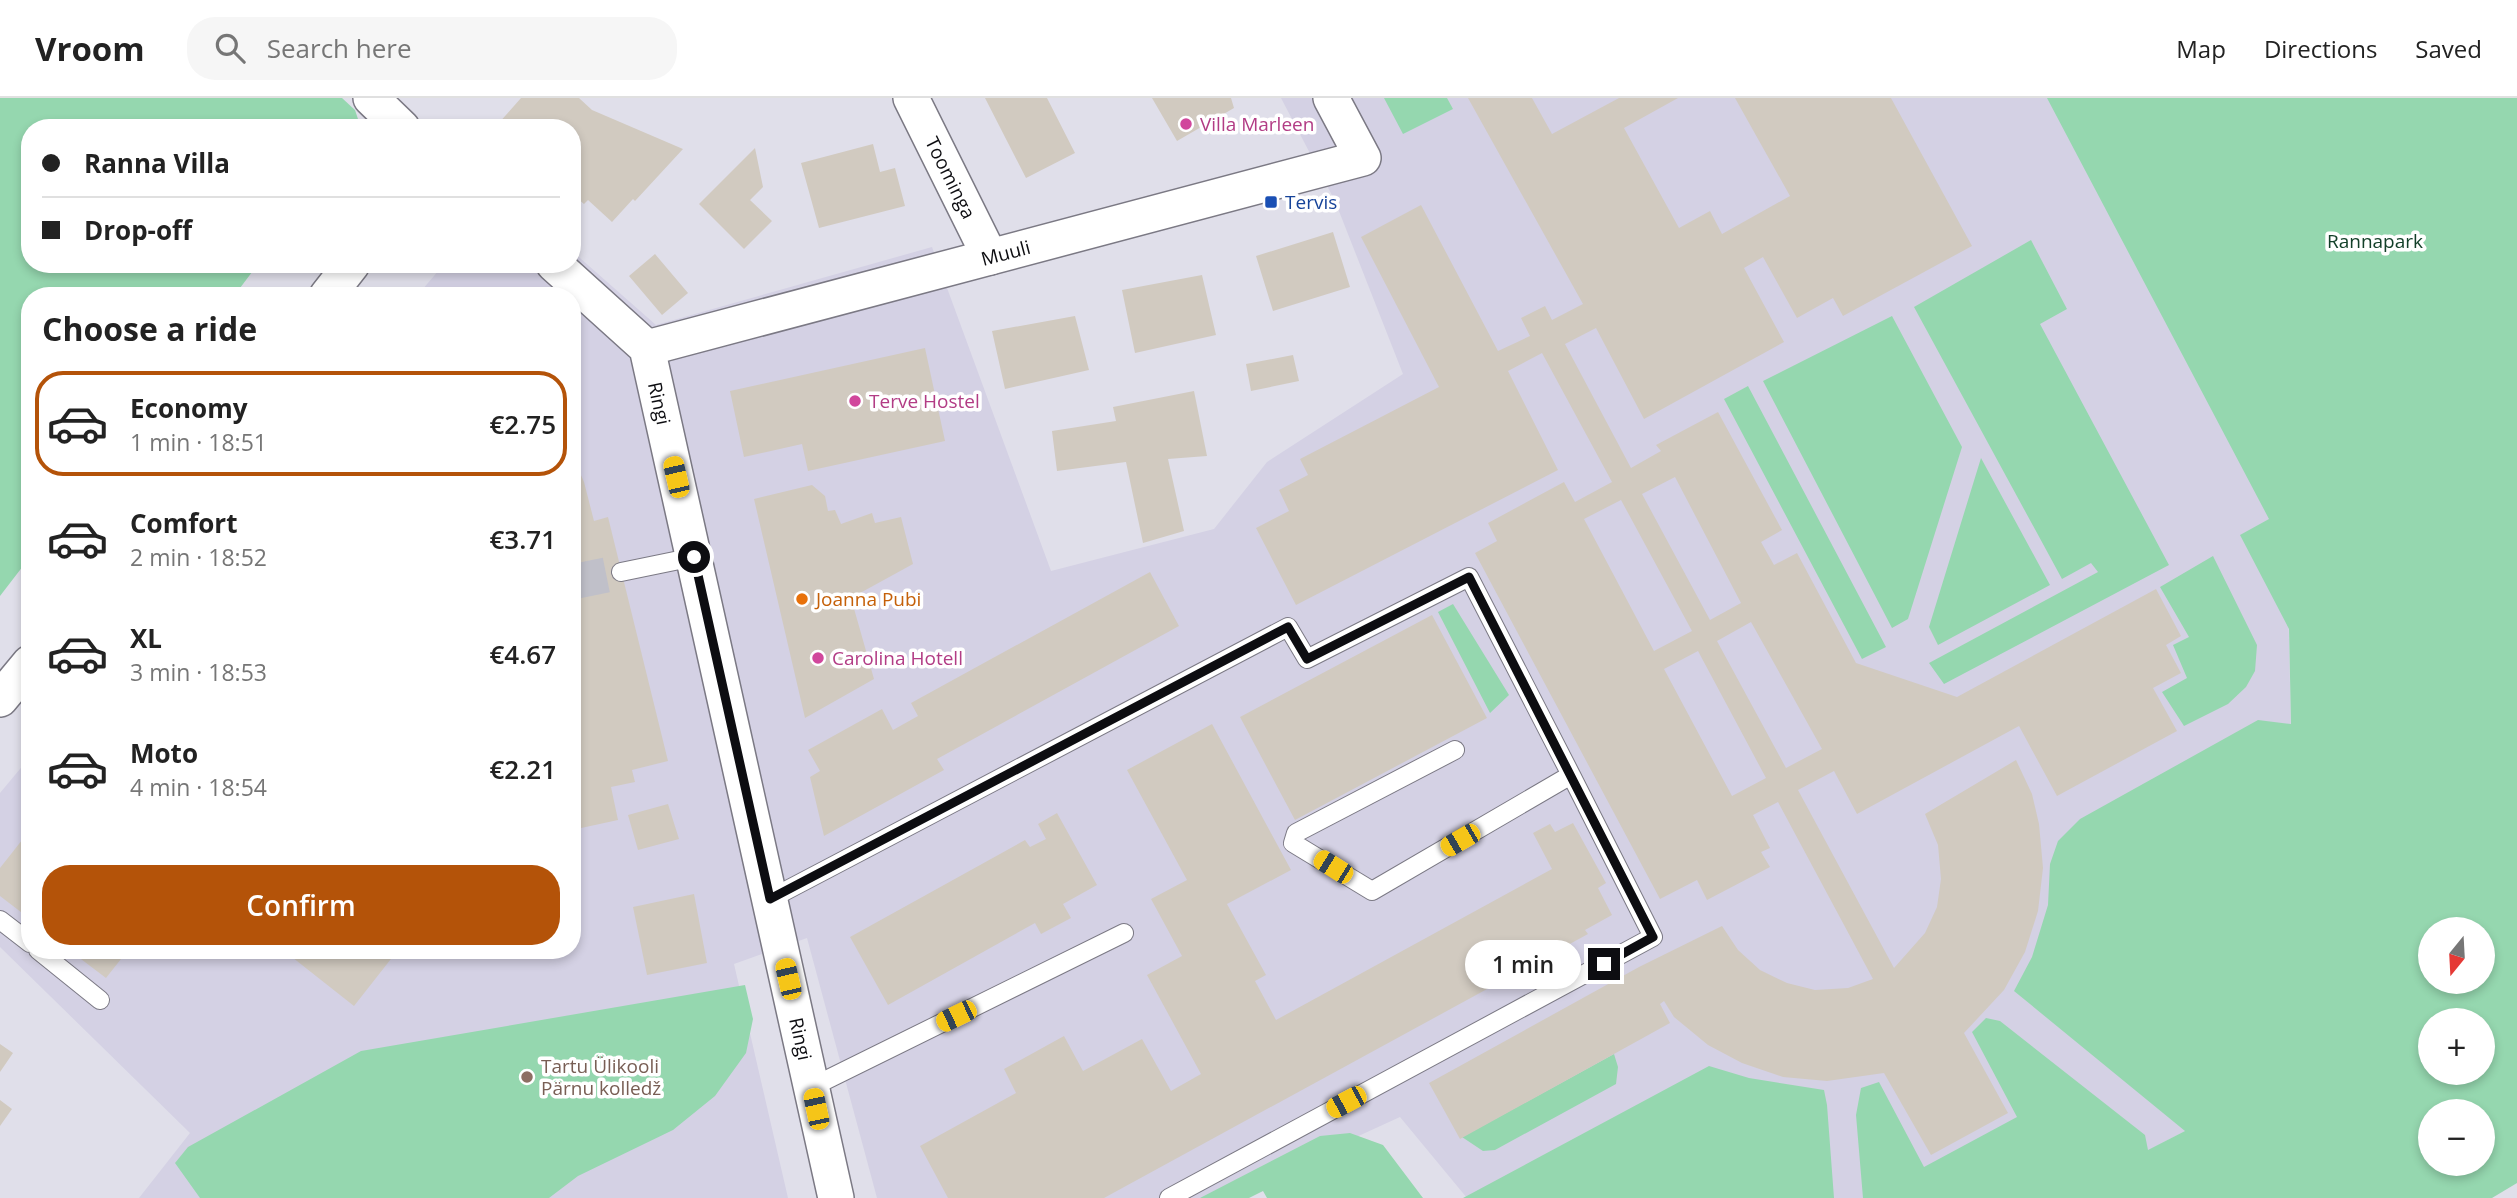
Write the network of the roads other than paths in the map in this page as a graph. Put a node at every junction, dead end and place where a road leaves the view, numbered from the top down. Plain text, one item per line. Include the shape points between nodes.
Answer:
1 (371, 98) edge
2 (911, 98) edge
3 (1331, 98) edge
4 (393, 119) edge
5 (990, 257) junction
6 (345, 273) edge
7 (564, 273) edge
8 (334, 287) edge
9 (580, 287) edge
10 (581, 288) edge
11 (648, 348) junction
12 (694, 557) junction
13 (621, 572) tunnel mouth
14 (21, 674) edge
15 (0, 699) edge
16 (1455, 750) dead end
17 (1571, 775) junction
18 (770, 899) junction
19 (0, 920) edge
20 (1124, 933) dead end
21 (21, 936) edge
22 (49, 959) edge
23 (100, 1000) dead end
24 (812, 1087) junction
25 (836, 1198) edge
26 (1169, 1198) edge

1 - 4 street
2 - 5 street, Toominga
3 - 5 street, Muuli via 1363,158
5 - 11 street, Muuli
6 - 8 street
7 - 9 street
10 - 11 street
11 - 12 street, Ringi
12 - 13 lane
12 - 18 street, Ringi
14 - 15 street
16 - 17 lane via 1296,833 1293,843 1372,891
17 - 18 lane via 1469,577 1307,659 1288,627
17 - 26 lane via 1653,937
18 - 24 street, Ringi
19 - 21 lane
20 - 24 lane
22 - 23 lane
24 - 25 street, Ringi

